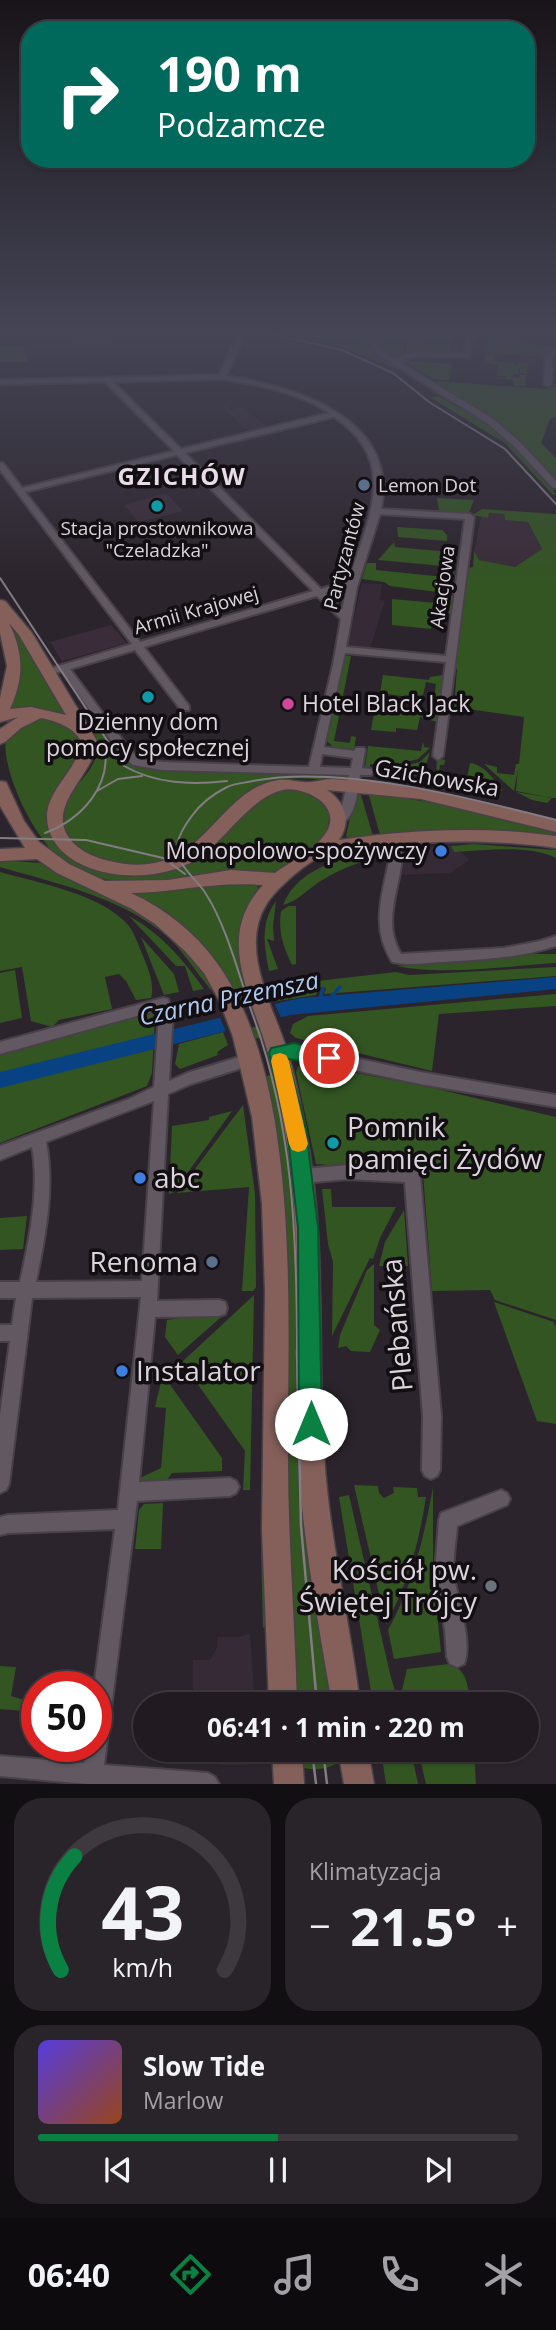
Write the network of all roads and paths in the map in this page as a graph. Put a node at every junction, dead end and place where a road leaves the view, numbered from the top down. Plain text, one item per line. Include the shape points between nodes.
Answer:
1 (144, 418) edge
2 (318, 418) edge
3 (341, 418) edge
4 (485, 418) edge
5 (177, 452) junction
6 (0, 465) edge
7 (556, 486) edge
8 (19, 491) junction
9 (375, 511) junction
10 (353, 582) junction
11 (318, 593) junction
12 (0, 604) edge
13 (344, 617) junction
14 (0, 618) edge
15 (137, 646) junction
16 (341, 650) junction
17 (449, 659) junction
18 (67, 671) dead end
19 (49, 672) junction
20 (185, 708) dead end
21 (46, 715) junction
22 (0, 716) edge
23 (86, 732) junction
24 (0, 739) edge
25 (317, 750) junction
26 (438, 756) dead end
27 (314, 769) junction
28 (359, 776) junction
29 (0, 786) edge
30 (308, 788) junction
31 (340, 821) junction
32 (556, 826) edge
33 (394, 837) junction
34 (556, 842) edge
35 (323, 848) junction
36 (40, 853) junction
37 (0, 856) edge
38 (278, 880) junction
39 (100, 887) junction
40 (556, 941) edge
41 (275, 1046) junction
42 (0, 1048) edge
43 (247, 1052) junction
44 (160, 1091) junction
45 (556, 1101) edge
46 (38, 1139) junction
47 (0, 1153) edge
48 (303, 1176) junction
49 (27, 1289) junction
50 (0, 1290) edge
51 (149, 1298) junction
52 (219, 1308) dead end
53 (0, 1333) edge
54 (18, 1333) junction
55 (431, 1470) dead end
56 (0, 1484) edge
57 (230, 1488) dead end
58 (129, 1492) junction
59 (501, 1499) dead end
60 (126, 1519) junction
61 (0, 1526) edge
62 (457, 1657) dead end
63 (282, 1692) edge
64 (344, 1692) edge
65 (288, 1762) edge
66 (353, 1762) edge
67 (0, 1766) edge
68 (93, 1772) junction
69 (353, 1783) edge
70 (208, 1784) edge
71 (289, 1784) edge

1 - 5 street
2 - 5 street
3 - 9 street, Partyzantów via 374,462 379,493
4 - 7 street
5 - 8 street
5 - 11 street
6 - 8 street
8 - 15 street
9 - 10 street, Partyzantów
9 - 17 street, Akacjowa via 470,517
10 - 11 street, Armii Krajowej
10 - 13 street, Partyzantów
11 - 13 street
11 - 15 street, Armii Krajowej
12 - 19 main road
13 - 16 street, Partyzantów
14 - 22 main road via 16,662 15,679
15 - 19 street, Armii Krajowej
15 - 20 street
16 - 17 street
16 - 25 street, Partyzantów
17 - 26 street, Akacjowa
18 - 27 street, Gzichowska via 131,759 172,766
19 - 23 main road
21 - 22 main road via 23,711
21 - 23 main road via 68,720
21 - 24 main road via 18,722
23 - 30 main road, Gzichowska via 88,757 60,796 55,818 60,838 71,850 105,866 139,869 173,863 203,847 255,795 285,786
25 - 27 street, Partyzantów
25 - 28 street via 359,753
27 - 28 street, Gzichowska
28 - 30 main road, Gzichowska
28 - 31 street
28 - 32 main road, Gzichowska
29 - 36 main road via 15,822
30 - 31 main road via 334,804
31 - 35 main road via 335,836
33 - 34 main road, Gzichowska via 482,835
33 - 35 main road, Gzichowska
33 - 40 street via 397,849 387,939 397,958 512,950
35 - 38 main road
36 - 37 main road
36 - 39 main road
38 - 39 main road via 231,876 168,886
38 - 41 main road via 259,897 248,925 254,987
39 - 43 main road via 137,904 199,953 227,996
41 - 45 street via 420,1078
41 - 48 main road
42 - 44 street via 164,1008
43 - 44 street
43 - 63 main road via 268,1143 276,1230 275,1530
44 - 46 street
44 - 51 street
46 - 47 street
46 - 49 street via 43,1159
48 - 55 street, Plebańska via 348,1172 412,1177 432,1416
48 - 64 main road via 311,1303 312,1466
49 - 50 street
49 - 51 street
49 - 54 street
51 - 52 street
51 - 58 street
53 - 54 street
54 - 56 street
57 - 58 street
58 - 60 street
59 - 62 street via 448,1520 444,1573
60 - 61 street
60 - 68 street
65 - 71 main road
66 - 69 main road
67 - 68 street
68 - 70 street

